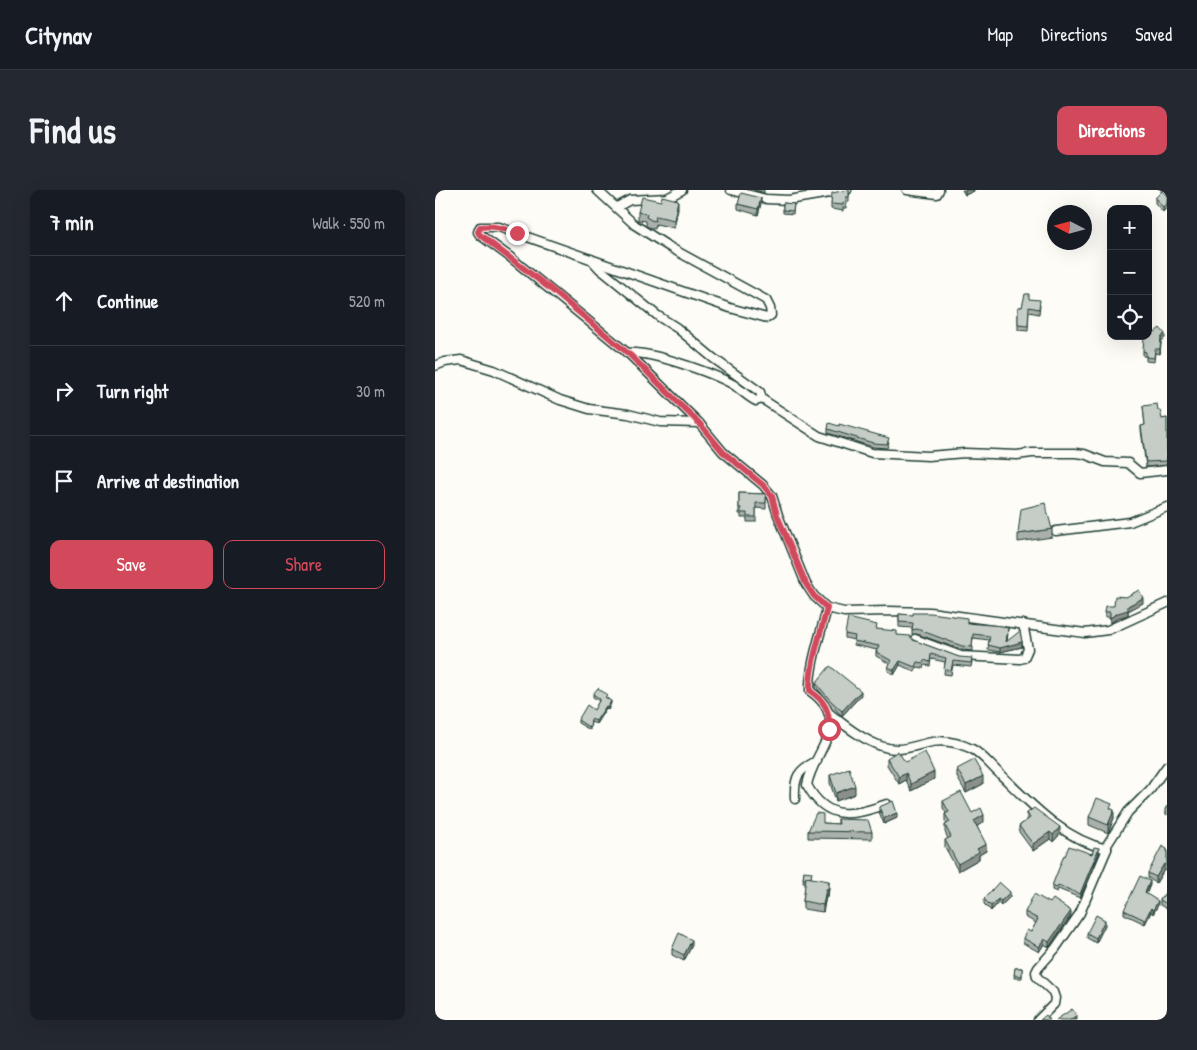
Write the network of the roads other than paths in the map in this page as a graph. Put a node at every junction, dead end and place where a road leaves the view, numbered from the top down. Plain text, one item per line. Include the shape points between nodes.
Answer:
1 (597, 190) edge
2 (657, 190) edge
3 (682, 190) edge
4 (731, 190) edge
5 (847, 190) edge
6 (907, 190) edge
7 (939, 190) edge
8 (667, 198) junction
9 (617, 208) junction
10 (591, 259) junction
11 (627, 353) junction
12 (435, 366) edge
13 (762, 399) junction
14 (699, 423) junction
15 (1167, 470) edge
16 (1167, 507) edge
17 (1056, 531) dead end
18 (1167, 603) edge
19 (827, 608) junction
20 (1023, 624) junction
21 (915, 639) edge
22 (829, 712) junction
23 (817, 761) junction
24 (1167, 766) edge
25 (795, 799) dead end
26 (887, 804) edge
27 (1107, 849) junction
28 (1037, 1020) edge

1 - 9 street
2 - 8 street
3 - 8 street
4 - 5 street via 767,199 789,200
6 - 7 street via 937,194
8 - 9 street via 630,200
9 - 10 street via 671,248 766,300 771,315 760,317 730,308
10 - 11 street via 499,227 480,227 478,232
10 - 13 street via 658,316 760,392
11 - 13 street via 661,357 734,385 751,399
11 - 14 street
12 - 14 street via 461,360 589,409 660,422
13 - 15 street via 819,436 872,453 928,456 1075,453 1105,462 1129,463 1140,473
14 - 19 street via 723,452 772,496 806,584
16 - 17 street via 1130,522
18 - 20 street via 1108,630 1085,633
19 - 20 street via 844,612 930,612
19 - 22 street via 811,669 810,691 824,702
20 - 21 street via 1028,649 1020,659 961,656
22 - 23 street via 827,739
22 - 27 street via 862,736 892,749 953,741 974,750 1062,828 1091,846
23 - 25 street via 801,770 795,786
23 - 26 street via 807,786 829,810 851,813
24 - 27 street via 1150,790 1128,812
27 - 28 street via 1080,913 1038,968 1037,977 1055,998 1054,1004

